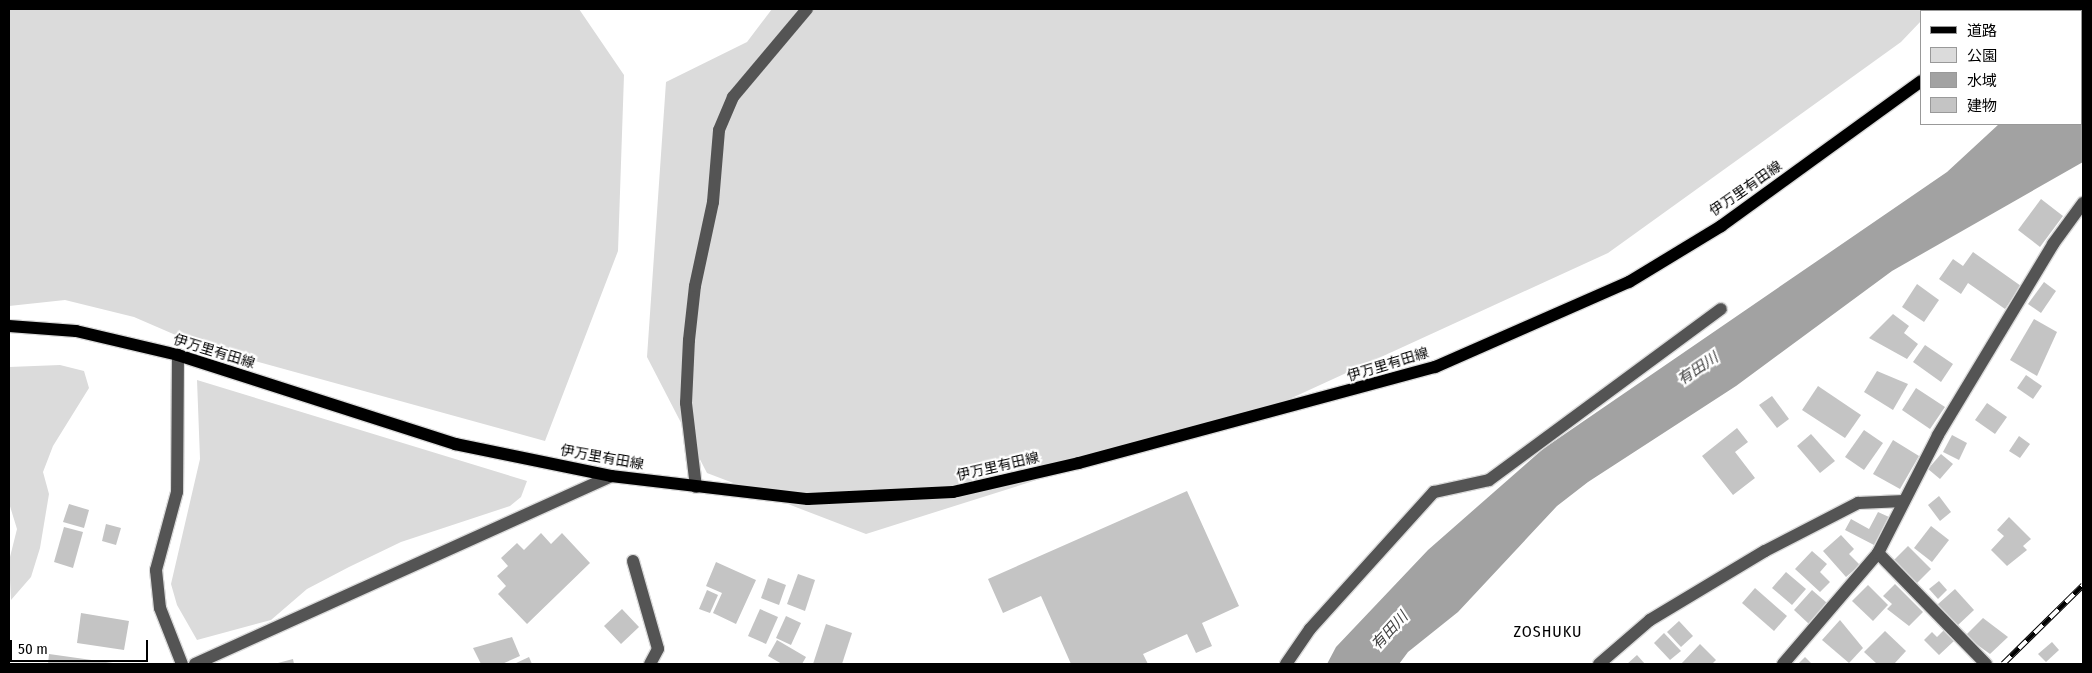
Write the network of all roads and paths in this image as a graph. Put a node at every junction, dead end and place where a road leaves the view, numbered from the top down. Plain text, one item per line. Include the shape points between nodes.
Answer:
1 (807, 9) edge
2 (1920, 82) edge
3 (2083, 203) edge
4 (1721, 309) dead end
5 (9, 326) edge
6 (178, 355) junction
7 (611, 476) junction
8 (696, 487) junction
9 (1904, 501) junction
10 (1878, 553) junction
11 (633, 562) dead end
12 (182, 664) edge
13 (195, 664) edge
14 (650, 664) edge
15 (1286, 664) edge
16 (1599, 664) edge
17 (1783, 664) edge
18 (1986, 664) edge

1 - 8 street via 733,97 719,130 713,202 689,340 686,403
2 - 8 main road, 伊万里有田線 via 1721,226 1629,282 1435,367 1078,463 953,492 808,499
3 - 9 street via 2053,244 1938,435
4 - 15 street via 1489,480 1434,492 1310,629
5 - 6 main road, 伊万里有田線 via 76,331
6 - 7 main road, 伊万里有田線 via 454,444
6 - 12 street via 177,492 156,570 160,608
7 - 8 main road, 伊万里有田線
7 - 13 street
9 - 10 street
9 - 16 street via 1858,503 1773,547 1650,620
10 - 17 street
10 - 18 street
11 - 14 street via 658,649

